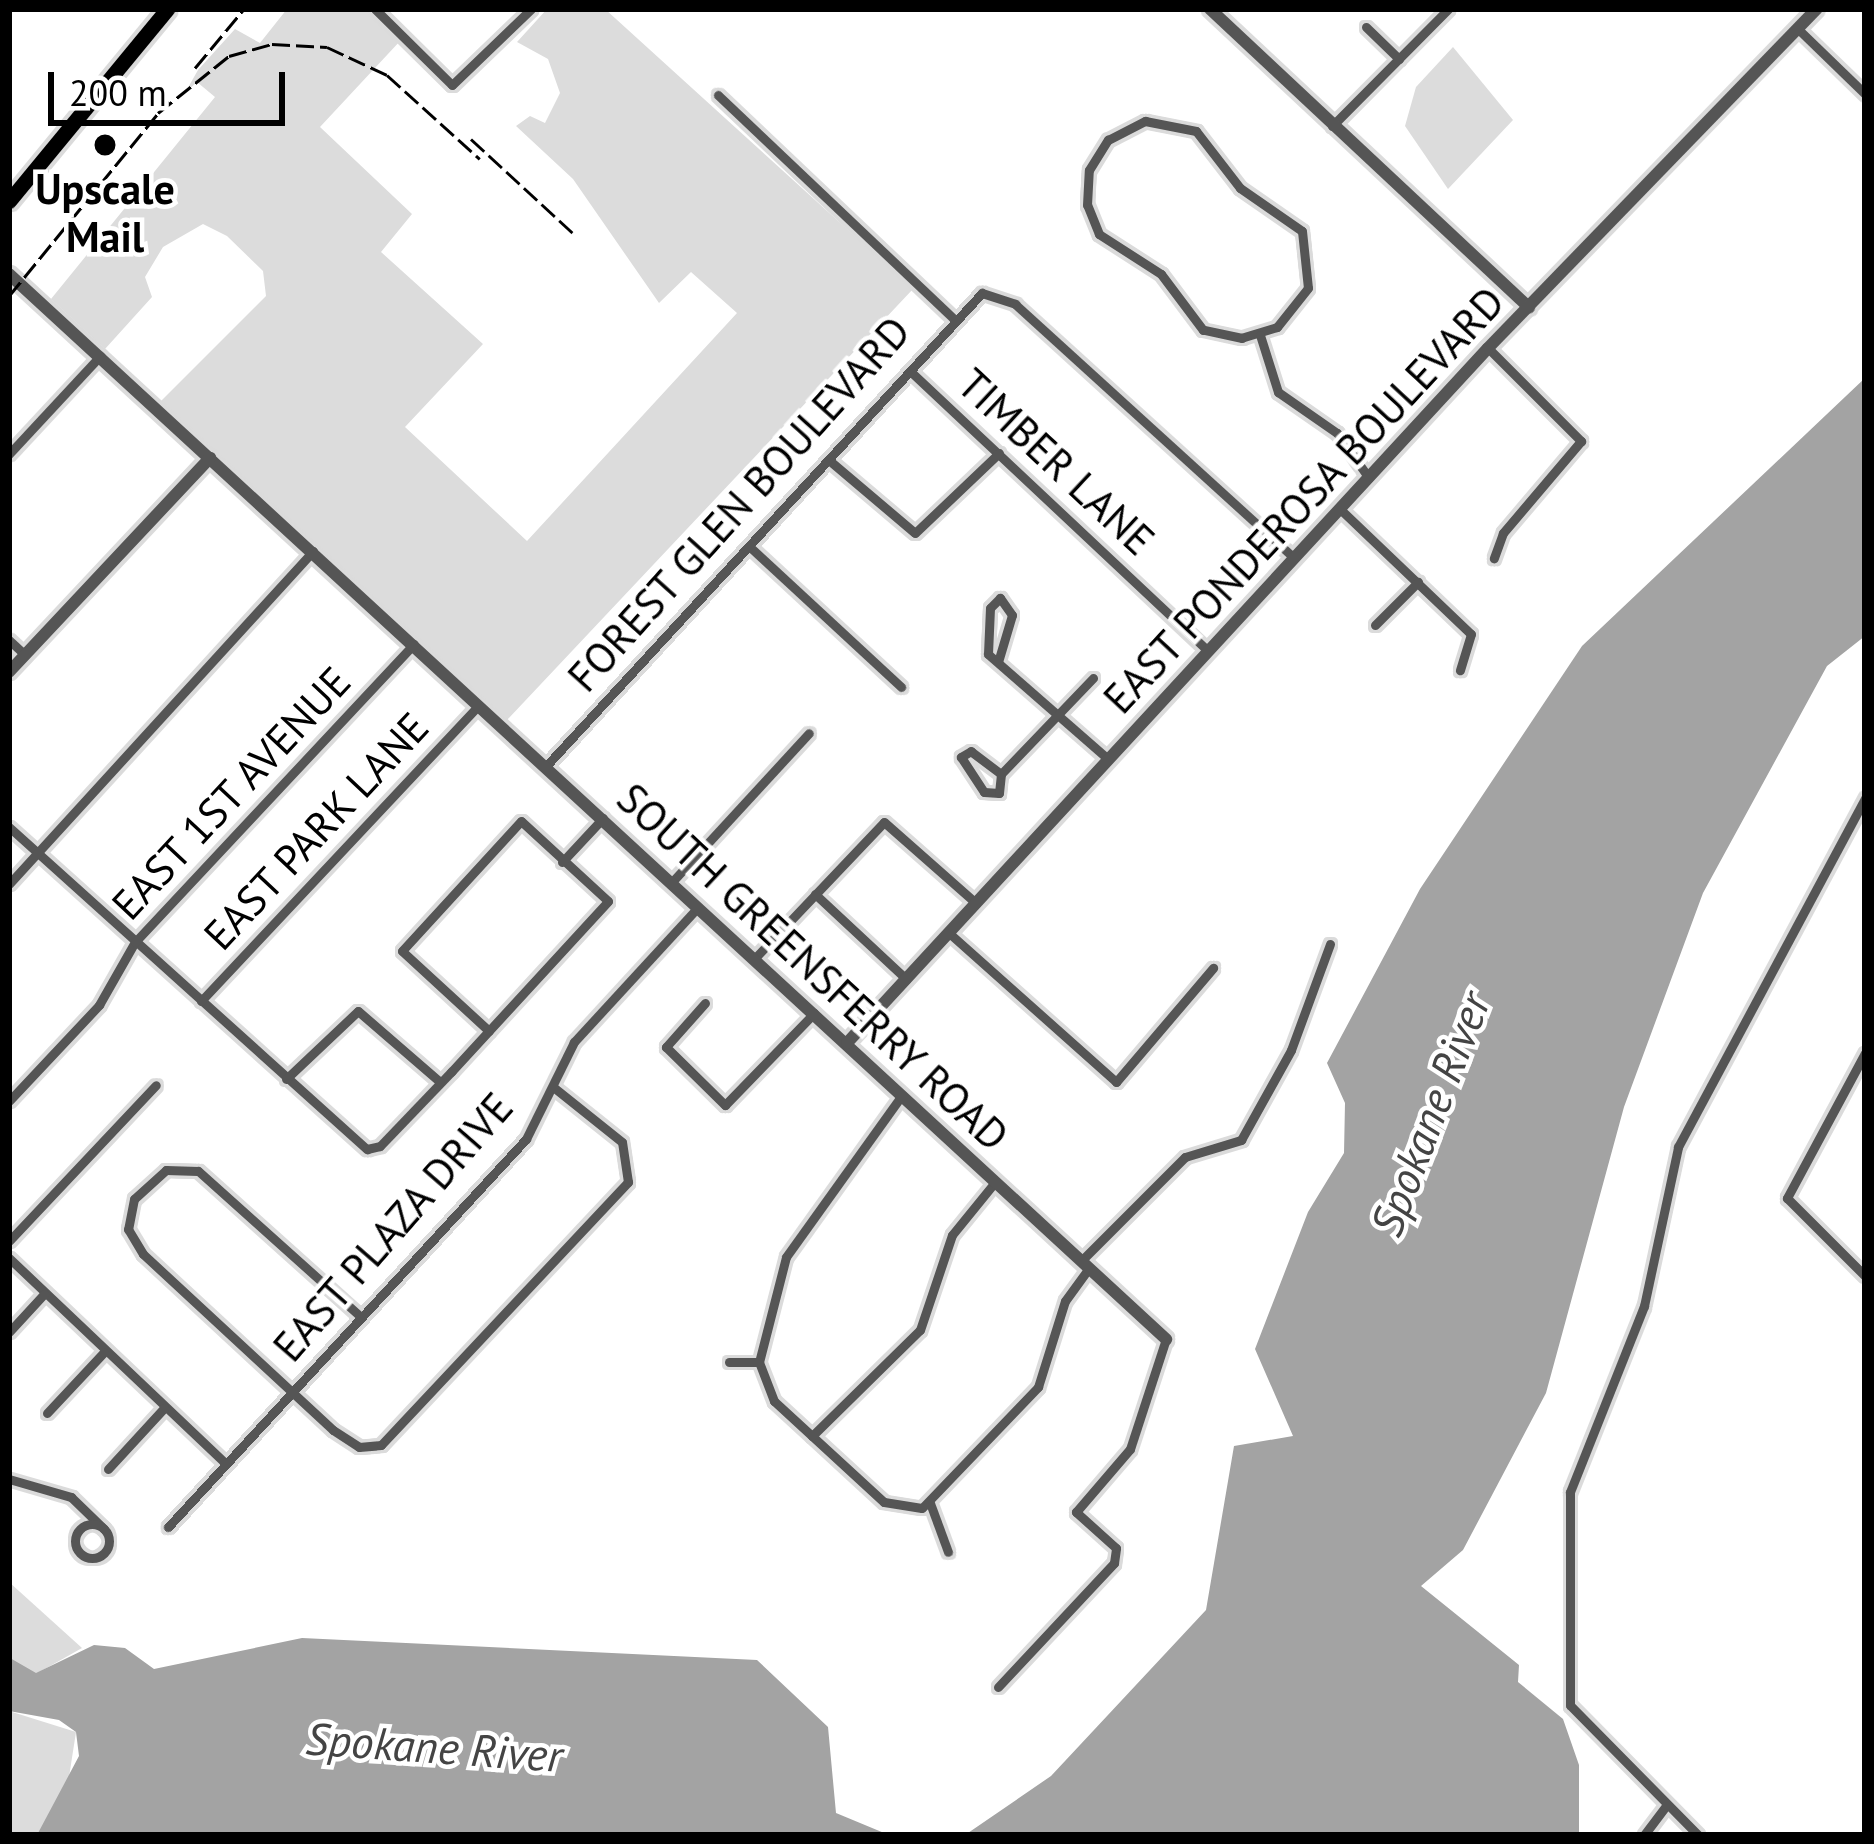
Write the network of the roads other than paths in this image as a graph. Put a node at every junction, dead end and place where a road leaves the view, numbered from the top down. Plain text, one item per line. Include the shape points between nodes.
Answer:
1 (167, 9) edge
2 (375, 9) edge
3 (1210, 9) edge
4 (1448, 9) edge
5 (1816, 9) edge
6 (530, 10) edge
7 (1366, 27) dead end
8 (1797, 28) junction
9 (1399, 59) junction
10 (1865, 94) edge
11 (718, 95) dead end
12 (1333, 126) junction
13 (9, 201) edge
14 (9, 274) edge
15 (1528, 307) junction
16 (952, 317) junction
17 (1260, 335) junction
18 (1488, 348) junction
19 (100, 356) junction
20 (910, 371) junction
21 (999, 453) junction
22 (9, 454) edge
23 (210, 458) junction
24 (830, 461) junction
25 (1369, 478) junction
26 (1340, 509) junction
27 (750, 547) junction
28 (313, 551) junction
29 (1294, 558) junction
30 (1494, 558) dead end
31 (1418, 582) junction
32 (1375, 625) dead end
33 (9, 640) edge
34 (414, 644) junction
35 (1208, 651) junction
36 (25, 655) junction
37 (998, 662) junction
38 (1460, 670) dead end
39 (9, 672) edge
40 (1093, 678) dead end
41 (902, 687) dead end
42 (479, 705) junction
43 (1057, 716) junction
44 (809, 733) dead end
45 (1108, 759) junction
46 (547, 766) junction
47 (1001, 774) junction
48 (1865, 798) edge
49 (603, 818) junction
50 (9, 827) edge
51 (33, 850) junction
52 (562, 862) junction
53 (672, 882) junction
54 (9, 884) edge
55 (815, 894) junction
56 (976, 903) junction
57 (698, 907) junction
58 (949, 933) junction
59 (135, 942) junction
60 (1330, 944) dead end
61 (755, 958) junction
62 (1213, 968) dead end
63 (906, 979) junction
64 (201, 1001) junction
65 (705, 1003) dead end
66 (814, 1013) junction
67 (489, 1030) junction
68 (847, 1043) junction
69 (1865, 1053) edge
70 (286, 1079) junction
71 (440, 1082) junction
72 (156, 1085) dead end
73 (553, 1087) junction
74 (902, 1095) junction
75 (9, 1101) edge
76 (995, 1181) junction
77 (9, 1241) edge
78 (9, 1258) edge
79 (1085, 1264) junction
80 (1865, 1276) edge
81 (44, 1294) junction
82 (361, 1317) junction
83 (9, 1332) edge
84 (1166, 1339) joint
85 (104, 1352) junction
86 (729, 1362) dead end
87 (759, 1362) junction
88 (292, 1391) junction
89 (164, 1408) junction
90 (47, 1413) dead end
91 (812, 1436) junction
92 (226, 1464) junction
93 (108, 1469) dead end
94 (9, 1479) edge
95 (76, 1501) junction
96 (930, 1503) junction
97 (168, 1527) dead end
98 (104, 1529) junction
99 (79, 1530) junction
100 (948, 1552) dead end
101 (998, 1687) dead end
102 (1666, 1806) junction
103 (1644, 1835) edge
104 (1698, 1835) edge

1 - 13 main road
2 - 6 street via 452,85
3 - 12 street
4 - 9 street
5 - 8 street, EAST PONDEROSA BOULEVARD
7 - 9 street
8 - 10 street
8 - 15 street, EAST PONDEROSA BOULEVARD
9 - 12 street
11 - 16 street
12 - 15 street
14 - 19 street, SOUTH GREENSFERRY ROAD
15 - 18 street, EAST PONDEROSA BOULEVARD
16 - 20 street, FOREST GLEN BOULEVARD
16 - 29 street, FOREST GLEN BOULEVARD via 985,293 1015,304
17 - 17 street via 1297,309 1308,288 1310,258 1297,224 1240,188 1212,145 1186,126 1145,121 1117,133 1086,183 1099,234 1156,271 1203,330
17 - 25 street via 1278,392 1337,433
18 - 25 street, EAST PONDEROSA BOULEVARD
18 - 30 street via 1581,441 1503,533
19 - 22 street
19 - 23 street, SOUTH GREENSFERRY ROAD
20 - 21 street, TIMBER LANE
20 - 24 street, FOREST GLEN BOULEVARD
21 - 24 street via 915,533
21 - 35 street, TIMBER LANE
23 - 28 street, SOUTH GREENSFERRY ROAD
23 - 36 street
24 - 27 street, FOREST GLEN BOULEVARD
25 - 26 street, EAST PONDEROSA BOULEVARD
26 - 29 street, EAST PONDEROSA BOULEVARD
26 - 31 street
27 - 41 street
27 - 46 street, FOREST GLEN BOULEVARD
28 - 34 street, SOUTH GREENSFERRY ROAD
28 - 51 street
29 - 35 street, EAST PONDEROSA BOULEVARD
31 - 32 street
31 - 38 street via 1471,634
33 - 36 street
34 - 42 street, SOUTH GREENSFERRY ROAD
34 - 59 street, EAST 1ST AVENUE
35 - 45 street, EAST PONDEROSA BOULEVARD
36 - 39 street
37 - 37 street via 985,641 1000,598 1012,615
37 - 43 street
40 - 43 street
42 - 46 street, SOUTH GREENSFERRY ROAD
42 - 64 street, EAST PARK LANE
43 - 45 street
43 - 47 street
44 - 53 street
45 - 56 street, EAST PONDEROSA BOULEVARD
46 - 49 street, SOUTH GREENSFERRY ROAD
47 - 47 street via 971,751 961,757 991,796 1003,789
48 - 102 street via 1678,1147 1644,1306 1570,1492 1568,1660 1578,1719
49 - 52 street
49 - 53 street, SOUTH GREENSFERRY ROAD
50 - 51 street
51 - 54 street
51 - 59 street
52 - 67 street via 608,901
52 - 67 street via 521,821 402,951
53 - 57 street, SOUTH GREENSFERRY ROAD
55 - 56 street via 890,825
55 - 61 street
55 - 63 street
56 - 58 street, EAST PONDEROSA BOULEVARD
57 - 61 street, SOUTH GREENSFERRY ROAD
57 - 73 street, EAST PLAZA DRIVE via 574,1042
58 - 62 street via 1116,1082
58 - 63 street, EAST PONDEROSA BOULEVARD
59 - 64 street
59 - 75 street, EAST 1ST AVENUE via 99,1005
60 - 79 street via 1291,1050 1241,1140 1185,1157
61 - 66 street, SOUTH GREENSFERRY ROAD
63 - 68 street, EAST PONDEROSA BOULEVARD
64 - 70 street
65 - 66 street via 666,1047 725,1105
66 - 68 street, SOUTH GREENSFERRY ROAD
67 - 71 street
68 - 74 street, SOUTH GREENSFERRY ROAD
69 - 80 street via 1787,1198
70 - 71 street via 372,1149
70 - 71 street via 358,1011
72 - 77 street
73 - 82 street, EAST PLAZA DRIVE via 526,1139
73 - 88 street via 622,1142 630,1164 620,1194 387,1443 349,1442
74 - 76 street, SOUTH GREENSFERRY ROAD
74 - 87 street via 786,1257
76 - 79 street, SOUTH GREENSFERRY ROAD
76 - 91 street via 952,1235 920,1330
78 - 81 street
79 - 84 street, SOUTH GREENSFERRY ROAD
79 - 96 street via 1038,1387
81 - 83 street
81 - 85 street
82 - 88 street, EAST PLAZA DRIVE
82 - 88 street via 205,1174 176,1167 148,1182 130,1208 134,1243
84 - 101 street via 1130,1449 1076,1512 1116,1548 1114,1563
85 - 89 street
85 - 90 street
86 - 87 street
87 - 91 street via 770,1397
88 - 92 street, EAST PLAZA DRIVE
89 - 92 street
89 - 93 street
91 - 96 street via 892,1507
92 - 97 street, EAST PLAZA DRIVE
94 - 95 street
95 - 98 street
95 - 99 street
96 - 100 street
98 - 99 street
98 - 99 street via 109,1545 93,1559 78,1552
102 - 103 street
102 - 104 street

